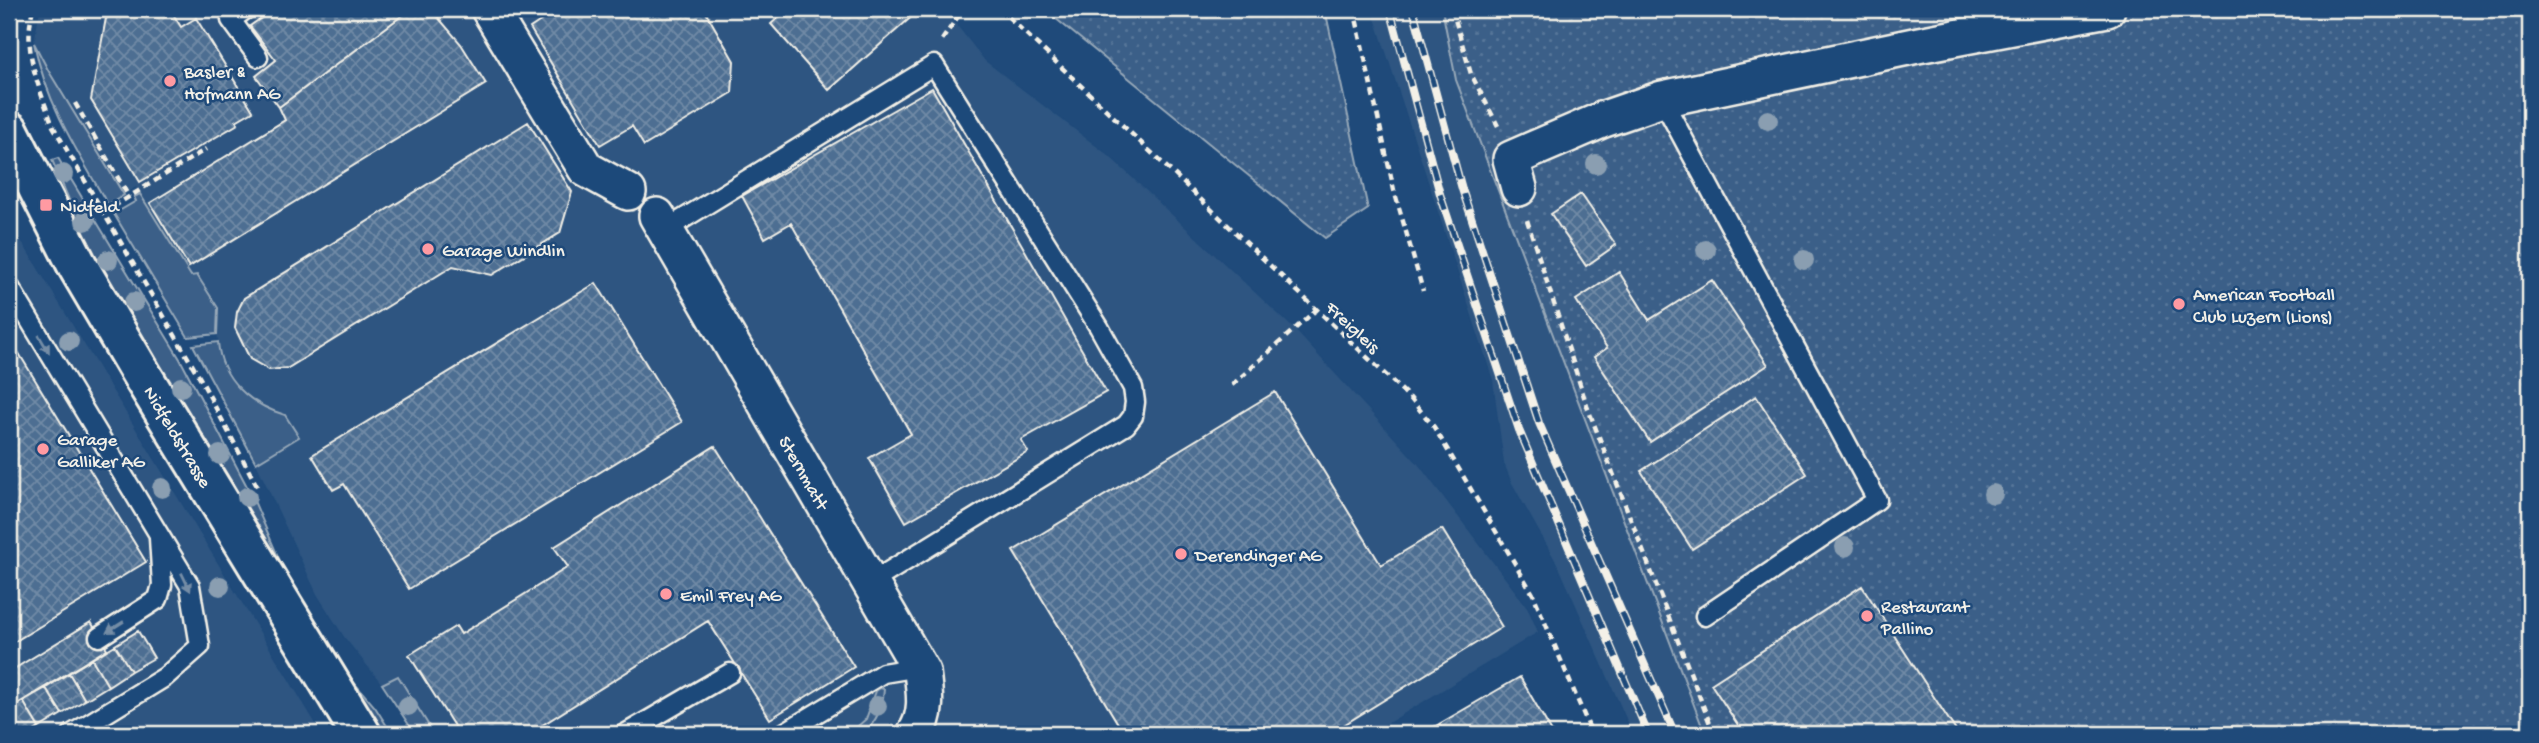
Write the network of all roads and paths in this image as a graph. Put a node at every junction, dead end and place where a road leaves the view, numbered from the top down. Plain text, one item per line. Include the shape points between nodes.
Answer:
1 (33, 9) edge
2 (246, 9) edge
3 (489, 9) edge
4 (963, 9) edge
5 (1000, 9) edge
6 (1354, 9) edge
7 (1452, 9) edge
8 (2107, 9) edge
9 (258, 57) dead end
10 (934, 65) junction
11 (1662, 99) junction
12 (75, 103) dead end
13 (9, 131) edge
14 (206, 149) dead end
15 (1515, 174) junction
16 (628, 192) dead end
17 (129, 197) junction
18 (103, 213) junction
19 (661, 223) joint
20 (9, 286) edge
21 (1423, 291) dead end
22 (1316, 310) junction
23 (1232, 385) dead end
24 (258, 488) dead end
25 (158, 534) junction
26 (870, 583) junction
27 (1705, 616) dead end
28 (99, 637) dead end
29 (919, 667) junction
30 (730, 673) dead end
31 (72, 734) edge
32 (361, 734) edge
33 (625, 734) edge
34 (782, 734) edge
35 (915, 734) edge
36 (1592, 734) edge
37 (1714, 734) edge

1 - 18 path via 29,38 37,83 53,126
2 - 9 lane via 231,20
3 - 16 street via 586,169
4 - 10 path via 940,44
5 - 22 path, Freigleis
6 - 21 path via 1394,190
7 - 15 path via 1471,74 1500,128
8 - 11 street
10 - 19 lane
10 - 26 lane via 1099,327 1133,388 1135,402 1126,425
11 - 15 street via 1604,119
11 - 27 lane via 1877,500
12 - 17 path
13 - 32 street, Nidfeldstrasse via 84,276
14 - 17 path
15 - 37 path via 1587,406
17 - 18 path
18 - 24 path
19 - 26 street, Sternmatt
20 -> 25 lane
22 - 23 path
22 - 36 path, Freigleis via 1410,398 1434,427 1533,594
25 -> 28 lane via 162,585 158,599
25 -> 31 lane via 190,586 200,646 164,677
26 - 29 street, Sternmatt
29 - 34 lane via 883,673
29 - 35 street, Sternmatt via 926,701
30 - 33 lane

